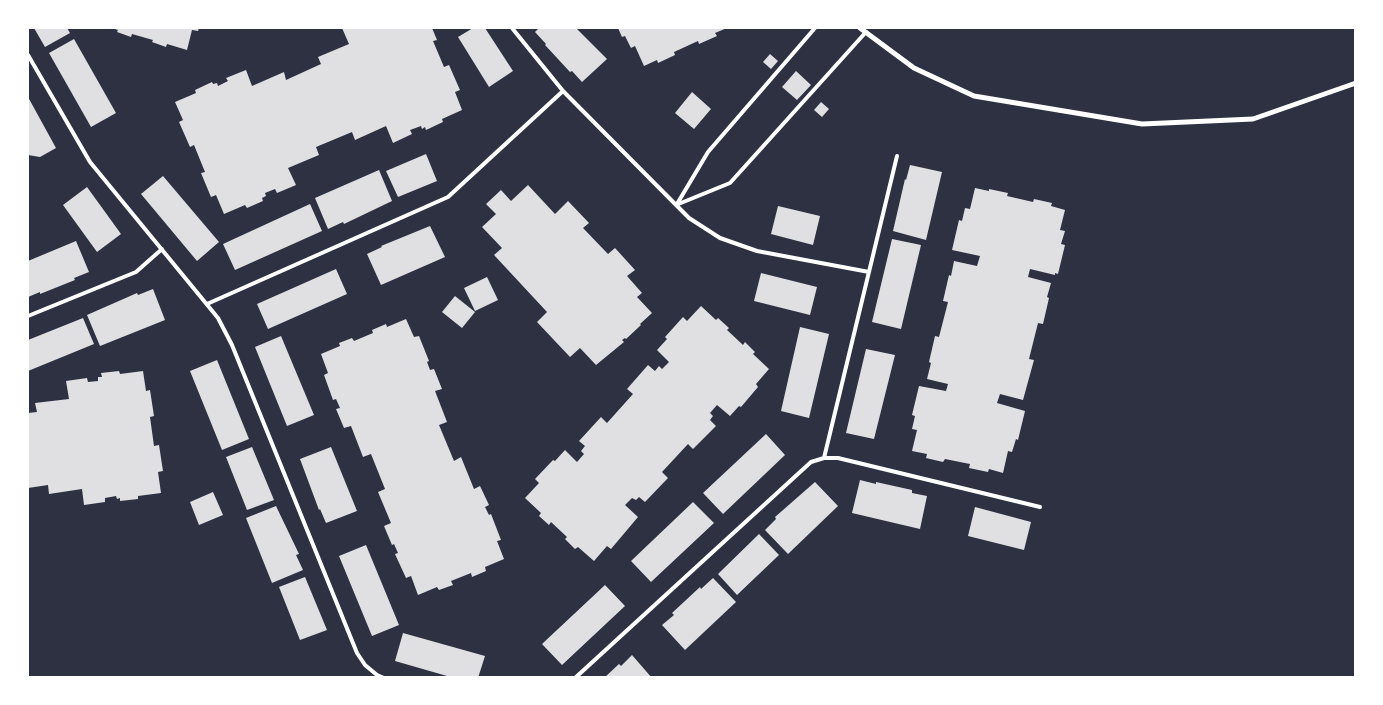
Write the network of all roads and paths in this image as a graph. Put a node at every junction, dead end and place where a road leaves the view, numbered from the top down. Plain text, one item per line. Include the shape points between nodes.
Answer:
1 (512, 28) edge
2 (815, 28) edge
3 (860, 28) edge
4 (866, 32) junction
5 (28, 55) edge
6 (1356, 83) edge
7 (562, 91) junction
8 (897, 156) dead end
9 (676, 205) junction
10 (162, 249) junction
11 (869, 272) junction
12 (207, 304) junction
13 (28, 316) edge
14 (824, 458) junction
15 (1040, 507) dead end
16 (384, 678) edge
17 (575, 678) edge

1 - 7 lane
2 - 9 lane via 708,152
3 - 4 street
4 - 6 street via 914,68 974,96 1142,124 1252,119
4 - 9 lane via 730,183
5 - 10 lane via 90,162
7 - 9 lane
7 - 12 lane via 448,197
8 - 11 lane
9 - 11 lane via 689,218 720,238 758,251
10 - 12 lane
10 - 13 lane via 136,272
11 - 14 lane
12 - 16 lane via 232,345 357,653 366,665
14 - 15 lane via 838,458
14 - 17 lane via 811,462

